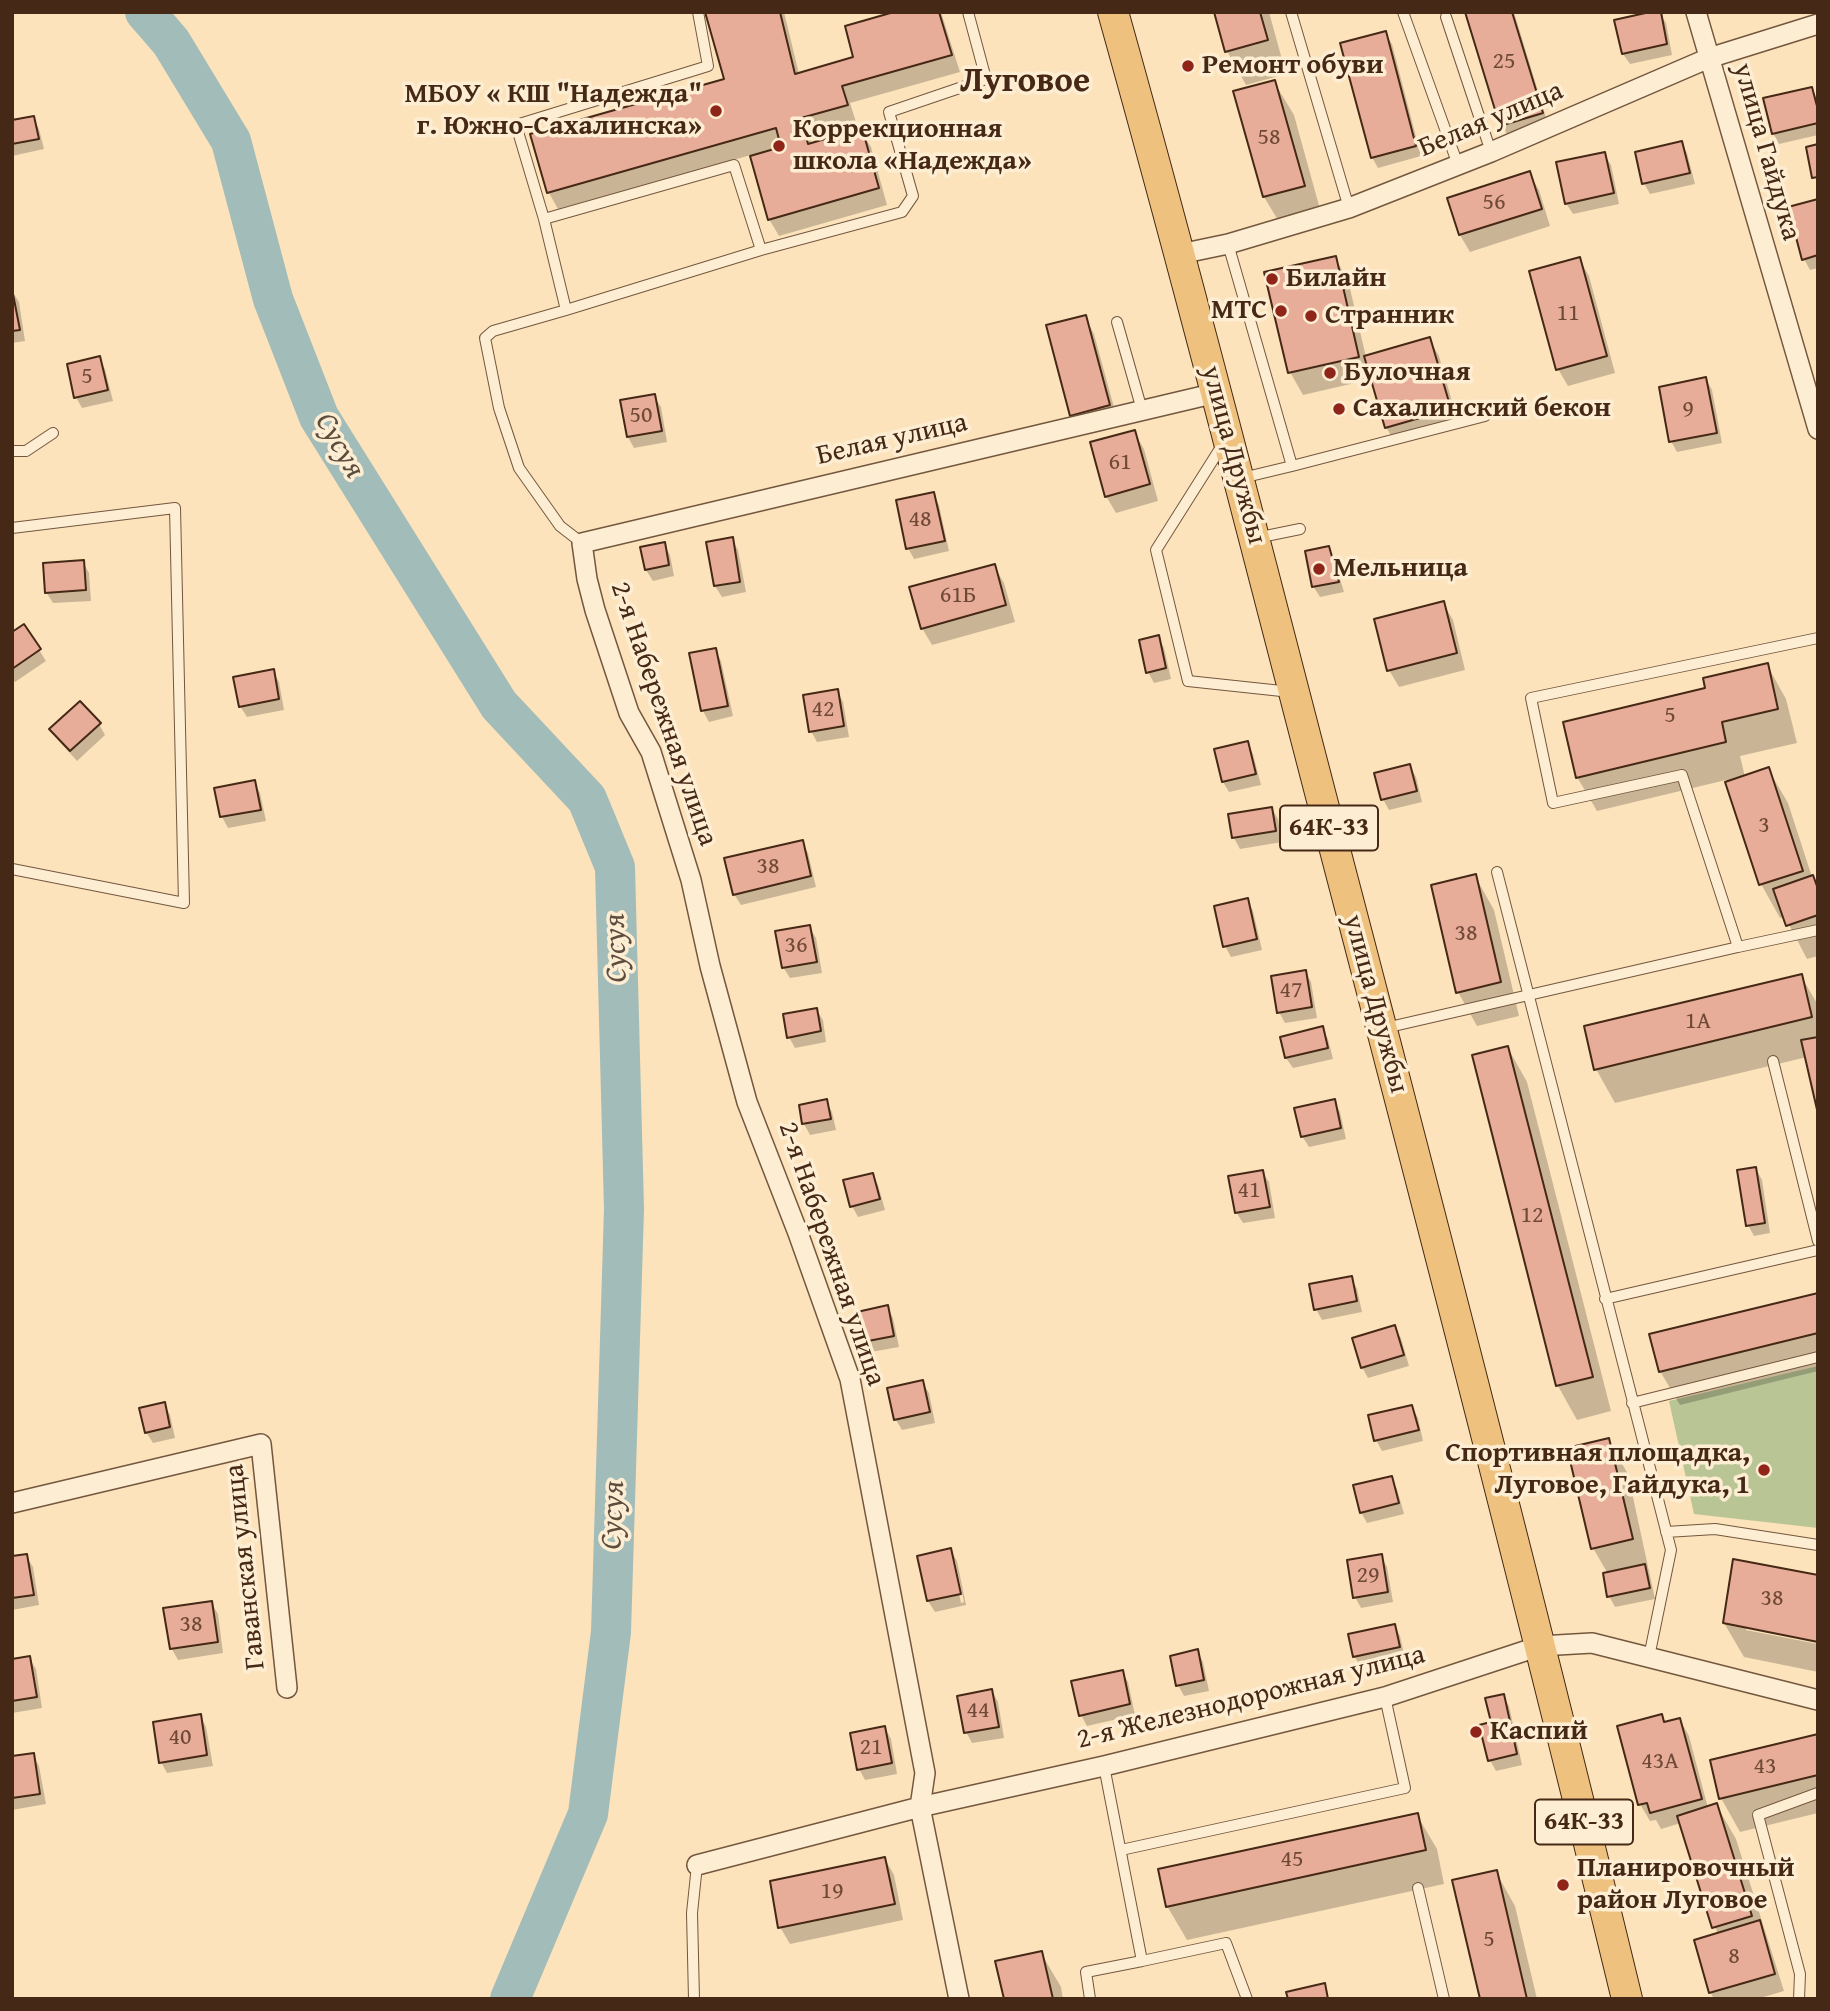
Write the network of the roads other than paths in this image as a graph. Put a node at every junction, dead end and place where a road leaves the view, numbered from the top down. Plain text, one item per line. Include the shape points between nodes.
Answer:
1 (698, 12) edge
2 (968, 12) edge
3 (1113, 12) edge
4 (1291, 12) edge
5 (1403, 12) edge
6 (1696, 12) edge
7 (1446, 17) dead end
8 (1818, 24) edge
9 (1709, 58) junction
10 (1491, 152) junction
11 (1458, 165) junction
12 (1349, 208) junction
13 (544, 219) junction
14 (1228, 244) junction
15 (761, 250) junction
16 (1180, 254) junction
17 (566, 310) junction
18 (1117, 322) dead end
19 (1216, 393) junction
20 (1142, 410) junction
21 (1485, 416) dead end
22 (1818, 429) edge
23 (53, 433) dead end
24 (1227, 438) junction
25 (12, 451) edge
26 (1292, 466) junction
27 (1238, 479) junction
28 (12, 528) edge
29 (1300, 529) dead end
30 (1255, 538) junction
31 (582, 543) junction
32 (1818, 638) edge
33 (1294, 692) junction
34 (12, 869) edge
35 (1497, 872) dead end
36 (1818, 930) edge
37 (1738, 947) junction
38 (1527, 996) junction
39 (1382, 1029) junction
40 (1773, 1061) dead end
41 (1818, 1241) edge
42 (1818, 1250) edge
43 (1605, 1300) junction
44 (1818, 1357) edge
45 (1632, 1403) junction
46 (12, 1503) edge
47 (1667, 1532) junction
48 (1818, 1545) edge
49 (1540, 1646) junction
50 (1649, 1657) junction
51 (287, 1688) dead end
52 (1385, 1697) junction
53 (1818, 1700) edge
54 (1104, 1766) junction
55 (1818, 1793) edge
56 (920, 1807) junction
57 (1121, 1850) junction
58 (697, 1865) joint
59 (1418, 1888) dead end
60 (1142, 1961) junction
61 (694, 1999) edge
62 (959, 1999) edge
63 (1090, 1999) edge
64 (1247, 1999) edge
65 (1444, 1999) edge
66 (1627, 1999) edge
67 (1799, 1999) edge

1 - 13 lane via 708,66 516,125
2 - 15 lane via 986,79 890,112 914,196 902,212
3 - 16 main road, улица Дружбы / 64К-33
4 - 12 lane
5 - 11 lane
6 - 9 street, улица Гайдука
7 - 10 lane
8 - 9 street, Белая улица
9 - 10 street, Белая улица
9 - 22 street, улица Гайдука
10 - 11 street, Белая улица
11 - 12 street, Белая улица
12 - 14 street, Белая улица
13 - 15 lane via 734,165
13 - 17 lane
14 - 16 street, Белая улица
14 - 26 lane
15 - 17 lane
16 - 19 main road, улица Дружбы / 64К-33
17 - 31 lane via 493,331 485,338 499,408 519,468 560,526
18 - 20 lane
19 - 20 street, Белая улица
19 - 24 main road, улица Дружбы / 64К-33
20 - 31 street, Белая улица
21 - 26 lane
23 - 25 lane via 26,451
24 - 27 main road, улица Дружбы / 64К-33
24 - 33 lane via 1156,550 1188,681
26 - 27 lane
27 - 30 main road, улица Дружбы / 64К-33
28 - 34 lane via 175,509 184,903
29 - 30 lane
30 - 33 main road, улица Дружбы / 64К-33
31 - 56 street, 2-я Набережная улица via 594,610 629,713 651,752 691,880 747,1102 850,1379 925,1773
32 - 37 lane via 1531,698 1553,803 1682,775
33 - 39 main road, улица Дружбы / 64К-33
35 - 38 lane
36 - 37 lane
37 - 38 lane
38 - 39 lane
38 - 43 lane
39 - 49 main road, улица Дружбы / 64К-33
40 - 41 lane
42 - 43 lane
43 - 45 lane
44 - 45 lane
45 - 47 lane
46 - 51 street, Гаванская улица via 261,1444
47 - 48 lane via 1715,1529
47 - 50 lane via 1671,1550
49 - 50 street, 2-я Железнодорожная улица via 1592,1643
49 - 52 street, 2-я Железнодорожная улица
49 - 66 main road, улица Дружбы / 64К-33
50 - 53 street, 2-я Железнодорожная улица
52 - 54 street, 2-я Железнодорожная улица
52 - 57 lane via 1405,1788
54 - 56 street, 2-я Железнодорожная улица
54 - 57 lane
55 - 67 lane via 1758,1815 1800,1974
56 - 58 street, 2-я Железнодорожная улица
56 - 62 street, 2-я Набережная улица
57 - 60 lane
58 - 61 lane via 692,1913
59 - 65 lane
60 - 63 lane via 1086,1972
60 - 64 lane via 1226,1943

